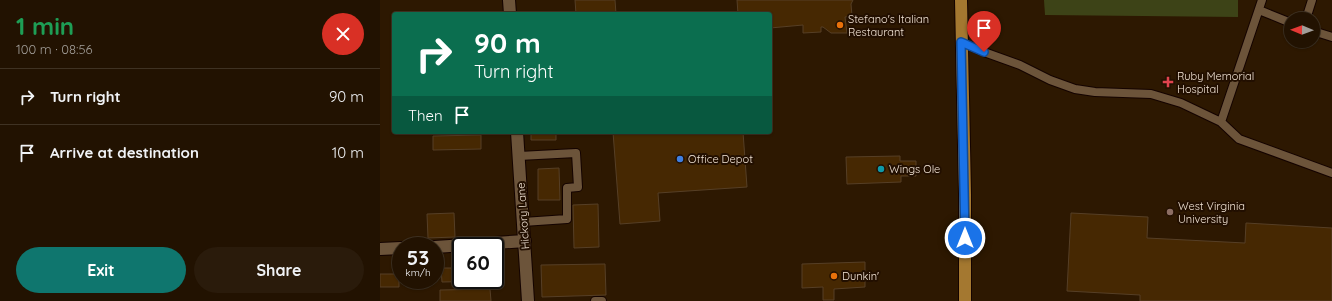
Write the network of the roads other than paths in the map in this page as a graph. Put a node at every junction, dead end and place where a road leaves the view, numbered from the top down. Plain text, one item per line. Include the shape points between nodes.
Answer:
1 (509, 0) edge
2 (961, 0) edge
3 (1262, 0) edge
4 (1312, 0) edge
5 (1259, 10) junction
6 (510, 12) edge
7 (1308, 12) edge
8 (1284, 20) edge
9 (1320, 33) edge
10 (1332, 37) edge
11 (961, 42) junction
12 (1221, 122) junction
13 (517, 134) edge
14 (519, 156) junction
15 (1332, 173) edge
16 (523, 222) junction
17 (525, 241) junction
18 (444, 246) edge
19 (392, 248) edge
20 (380, 249) edge
21 (528, 301) edge
22 (595, 301) edge
23 (602, 301) edge
24 (965, 301) edge

1 - 6 street
2 - 11 main road
3 - 5 lane
4 - 7 lane
5 - 8 lane
5 - 12 lane
9 - 10 lane
11 - 12 lane via 1075,89 1151,94 1181,103
11 - 24 main road
12 - 15 lane via 1239,139
13 - 14 street, Hickory Lane
14 - 16 street, Hickory Lane
14 - 16 lane via 576,153 578,187 567,188 567,219
16 - 17 street, Hickory Lane
17 - 18 street
17 - 21 street, Hickory Lane
19 - 20 street
22 - 23 lane

